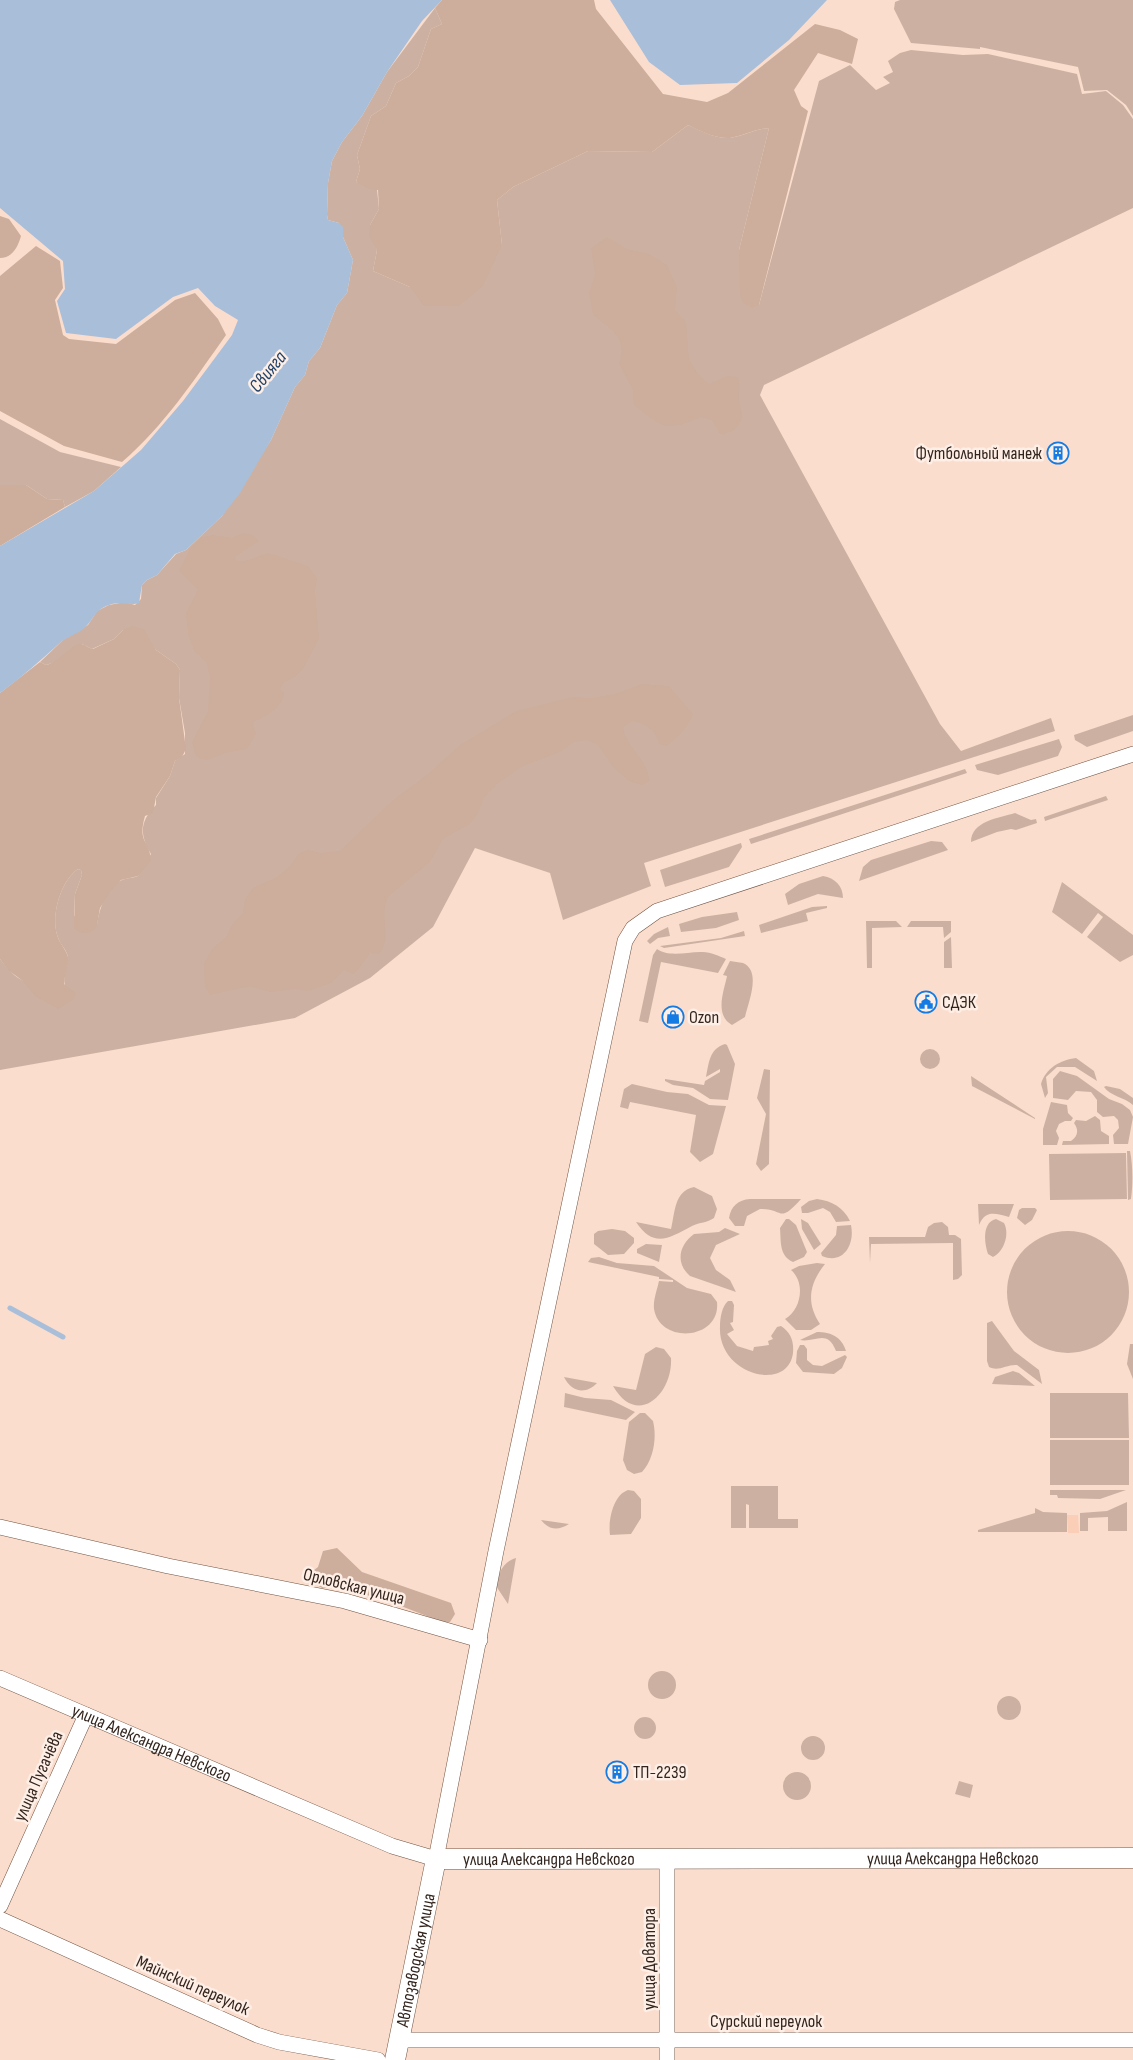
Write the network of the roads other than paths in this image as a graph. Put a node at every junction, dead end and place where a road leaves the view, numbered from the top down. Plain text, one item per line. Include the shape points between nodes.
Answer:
1 (1133, 754) edge
2 (0, 1527) edge
3 (480, 1640) junction
4 (0, 1678) edge
5 (86, 1715) junction
6 (667, 1858) junction
7 (1133, 1858) edge
8 (436, 1859) junction
9 (0, 1906) edge
10 (0, 1919) edge
11 (399, 2040) junction
12 (667, 2040) junction
13 (1133, 2040) edge
14 (378, 2060) edge
15 (395, 2060) edge
16 (667, 2060) edge

1 - 3 street via 657,911 633,928 621,953
2 - 3 street, Орловская улица via 168,1566 345,1601
3 - 8 street
4 - 5 street, улица Александра Невского
5 - 8 street, улица Александра Невского via 410,1853
5 - 9 street, улица Пугачёва
6 - 7 street, улица Александра Невского
6 - 8 street, улица Александра Невского
6 - 12 street, улица Доватора
8 - 11 street, Автозаводская улица
10 - 14 street, Майнский переулок via 257,2035
11 - 12 street, Сурский переулок
11 - 15 street, Автозаводская улица
12 - 13 street, Сурский переулок
12 - 16 street, улица Доватора

